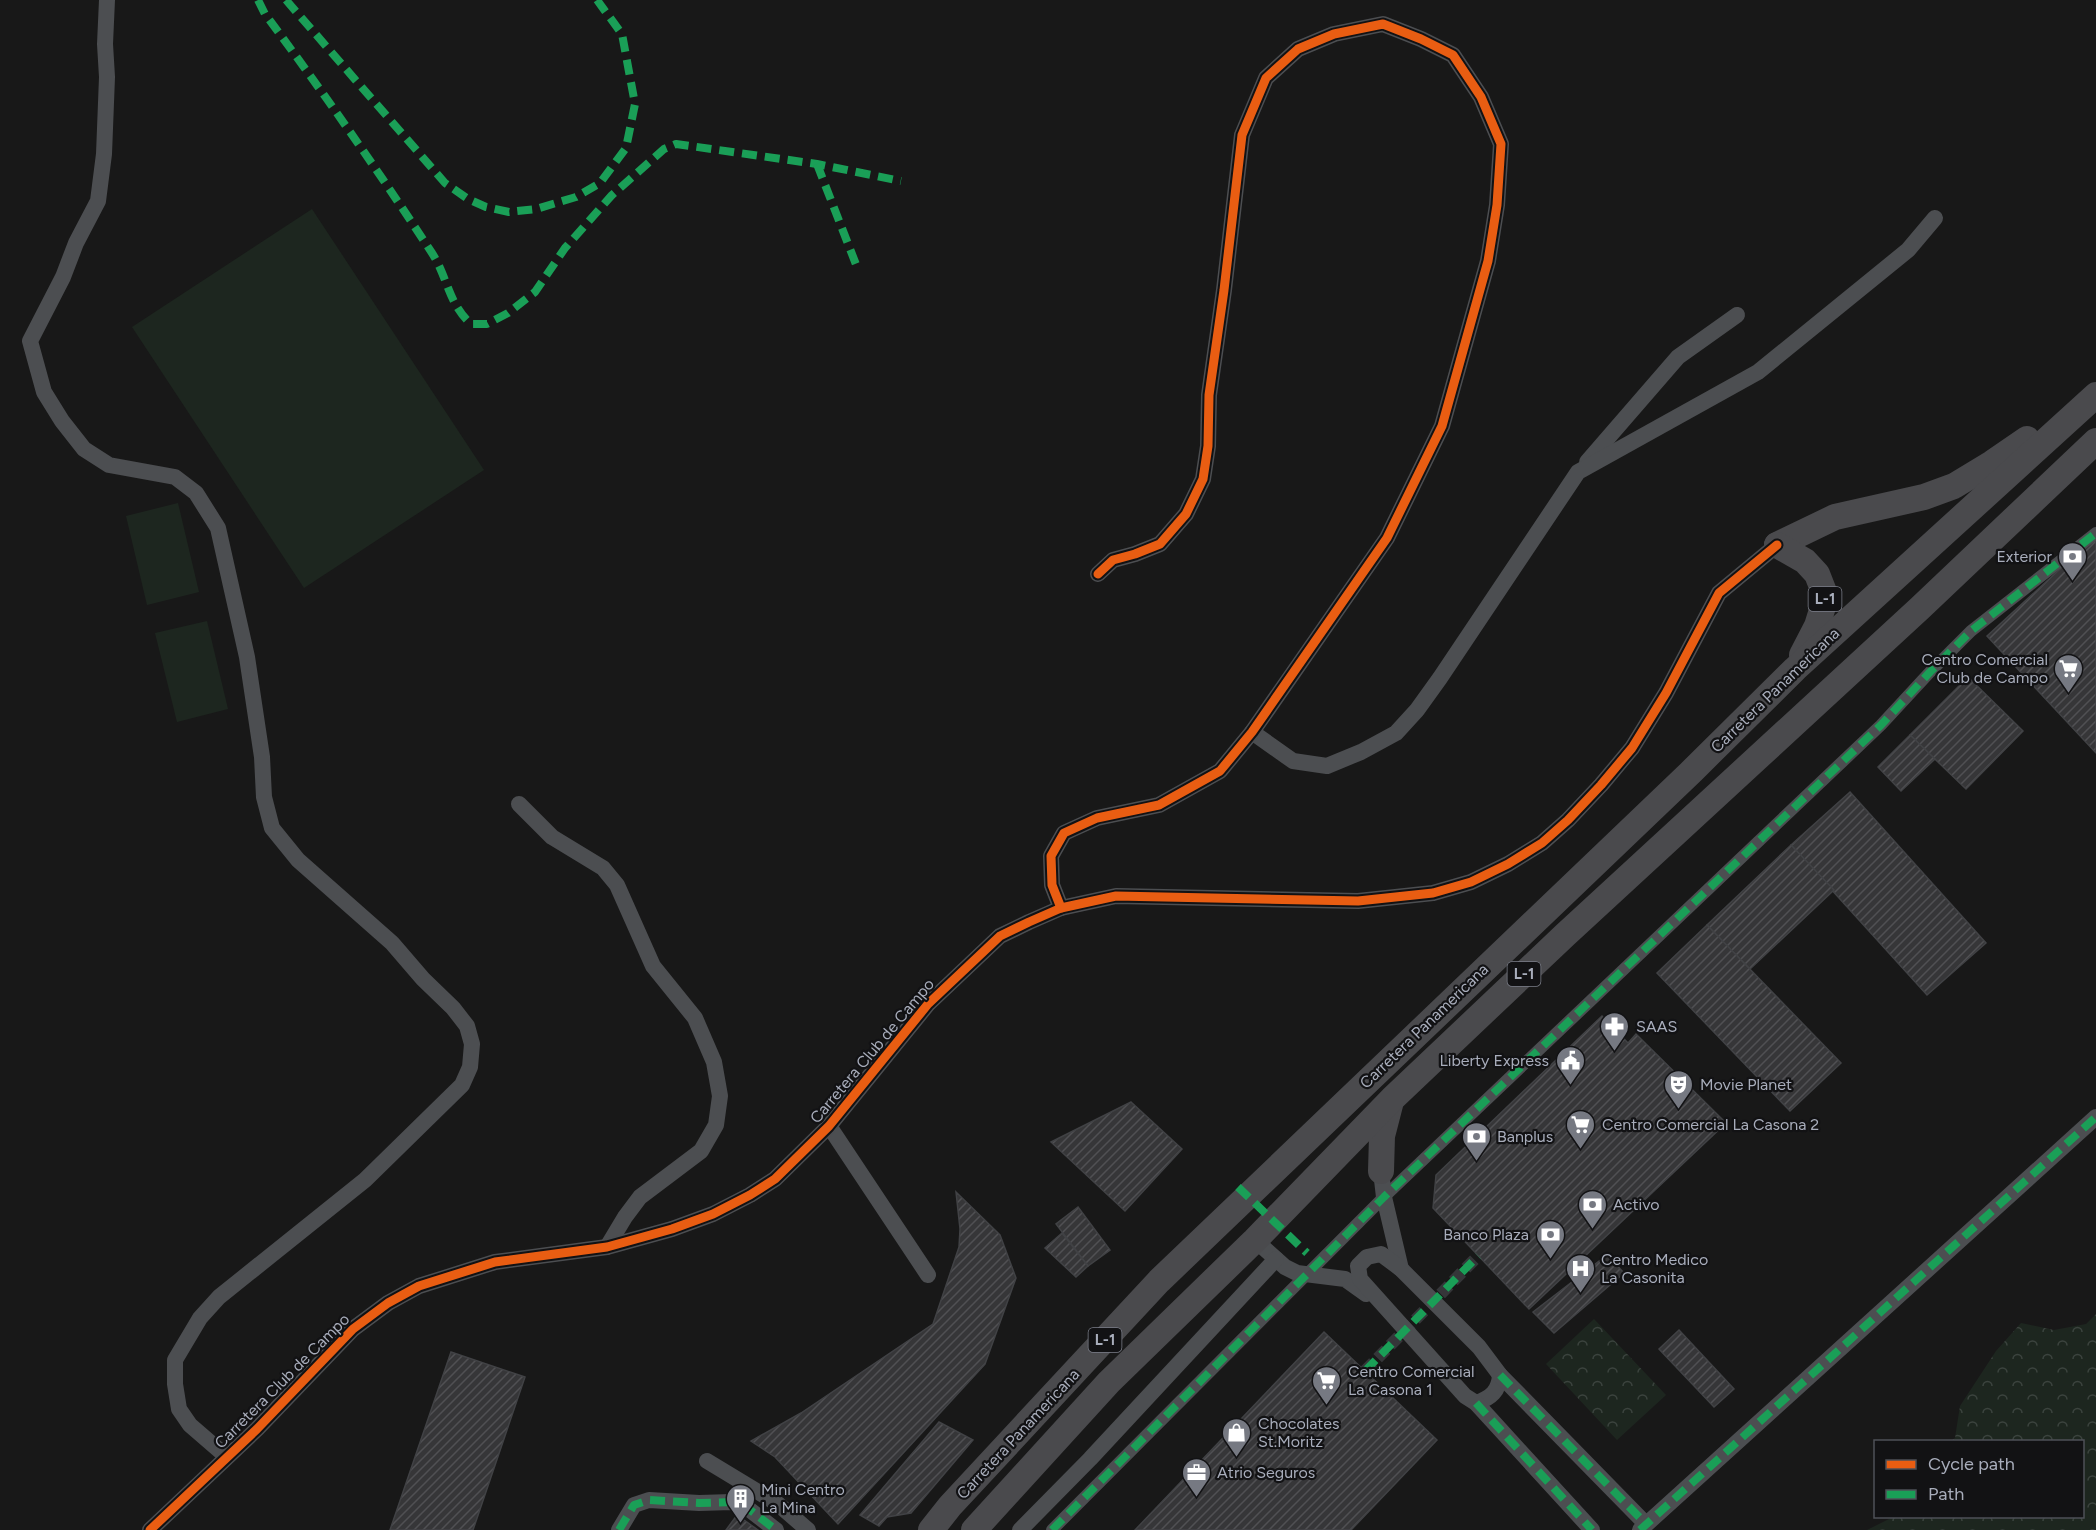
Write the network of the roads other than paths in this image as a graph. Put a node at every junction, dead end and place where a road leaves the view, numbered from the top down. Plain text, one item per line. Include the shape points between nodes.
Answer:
1 (107, 0) edge
2 (1935, 218) dead end
3 (1737, 315) dead end
4 (2096, 391) edge
5 (2096, 395) edge
6 (2096, 441) edge
7 (1578, 472) junction
8 (2096, 533) edge
9 (1777, 545) junction
10 (1098, 574) dead end
11 (1795, 669) junction
12 (1252, 732) junction
13 (519, 804) dead end
14 (1060, 908) junction
15 (1392, 1099) junction
16 (2096, 1117) edge
17 (829, 1126) junction
18 (1381, 1171) joint
19 (1384, 1197) junction
20 (1255, 1240) junction
21 (607, 1247) junction
22 (1276, 1259) junction
23 (1401, 1269) junction
24 (927, 1275) dead end
25 (1308, 1275) junction
26 (1381, 1303) junction
27 (1500, 1375) junction
28 (1476, 1403) junction
29 (227, 1457) junction
30 (707, 1461) dead end
31 (950, 1506) junction
32 (1643, 1527) edge
33 (150, 1530) edge
34 (619, 1530) edge
35 (776, 1530) edge
36 (808, 1530) edge
37 (926, 1530) edge
38 (931, 1530) edge
39 (974, 1530) edge
40 (1020, 1530) edge
41 (1052, 1530) edge
42 (1592, 1530) edge

1 - 29 street via 105,132 98,201 30,341 44,392 84,449 109,465 175,477 196,493 218,528 245,646 262,757 264,797 272,828 298,860 392,943 453,1008 467,1026 472,1044 470,1067 462,1085 365,1180 219,1297 185,1341 175,1360 179,1409 190,1425
2 - 7 street via 1908,250 1758,372
3 - 7 street via 1678,357
4 - 9 main road via 1954,486 1924,497 1835,517
5 - 11 main road, Carretera Panamericana / L-1
6 - 15 main road, Carretera Panamericana / L-1
7 - 12 street via 1440,678 1396,733 1327,766 1293,761
8 - 19 street via 1971,631 1881,725
9 - 11 main road, L-1 via 1805,561 1817,574 1826,597
9 - 14 street, Carretera Club de Campo via 1719,593 1666,693 1638,738 1601,784 1542,843 1508,864 1471,882 1433,893 1358,902 1116,896
10 - 12 street via 1113,560 1160,544 1186,514 1203,479 1209,395 1242,135 1266,78 1298,49 1334,34 1383,24 1453,55 1481,97 1501,144 1488,261 1442,426 1387,538
11 - 31 main road, Carretera Panamericana / L-1 via 1159,1281
12 - 14 street via 1220,771 1159,805 1097,819 1064,833 1051,856 1052,885
13 - 21 street via 552,837 603,868 617,885 653,966 694,1018 714,1062 720,1096 716,1125 701,1151 640,1197
14 - 17 street, Carretera Club de Campo via 1000,936 967,966 925,1007
15 - 18 main road via 1382,1136
15 - 20 main road, Carretera Panamericana / L-1
16 - 32 street
17 - 21 street, Carretera Club de Campo via 776,1179 750,1195 672,1229
17 - 24 street
18 - 19 street
19 - 23 street
19 - 25 street
20 - 22 street
20 - 39 main road, Carretera Panamericana / L-1 via 1109,1382
21 - 29 street, Carretera Club de Campo via 495,1262 419,1286 388,1303 353,1329
22 - 25 street via 1297,1273
22 - 40 street
23 - 26 street via 1381,1254 1366,1257 1359,1266 1360,1279
23 - 27 street via 1479,1347
25 - 26 street via 1345,1279
25 - 41 street
26 - 28 street
27 - 28 street via 1499,1387 1488,1399
27 - 32 street
28 - 42 street
29 - 33 street, Carretera Club de Campo
30 - 36 street via 778,1504
31 - 37 main road
31 - 38 main road, Carretera Panamericana / L-1
34 - 35 street via 634,1505 649,1500 741,1503

